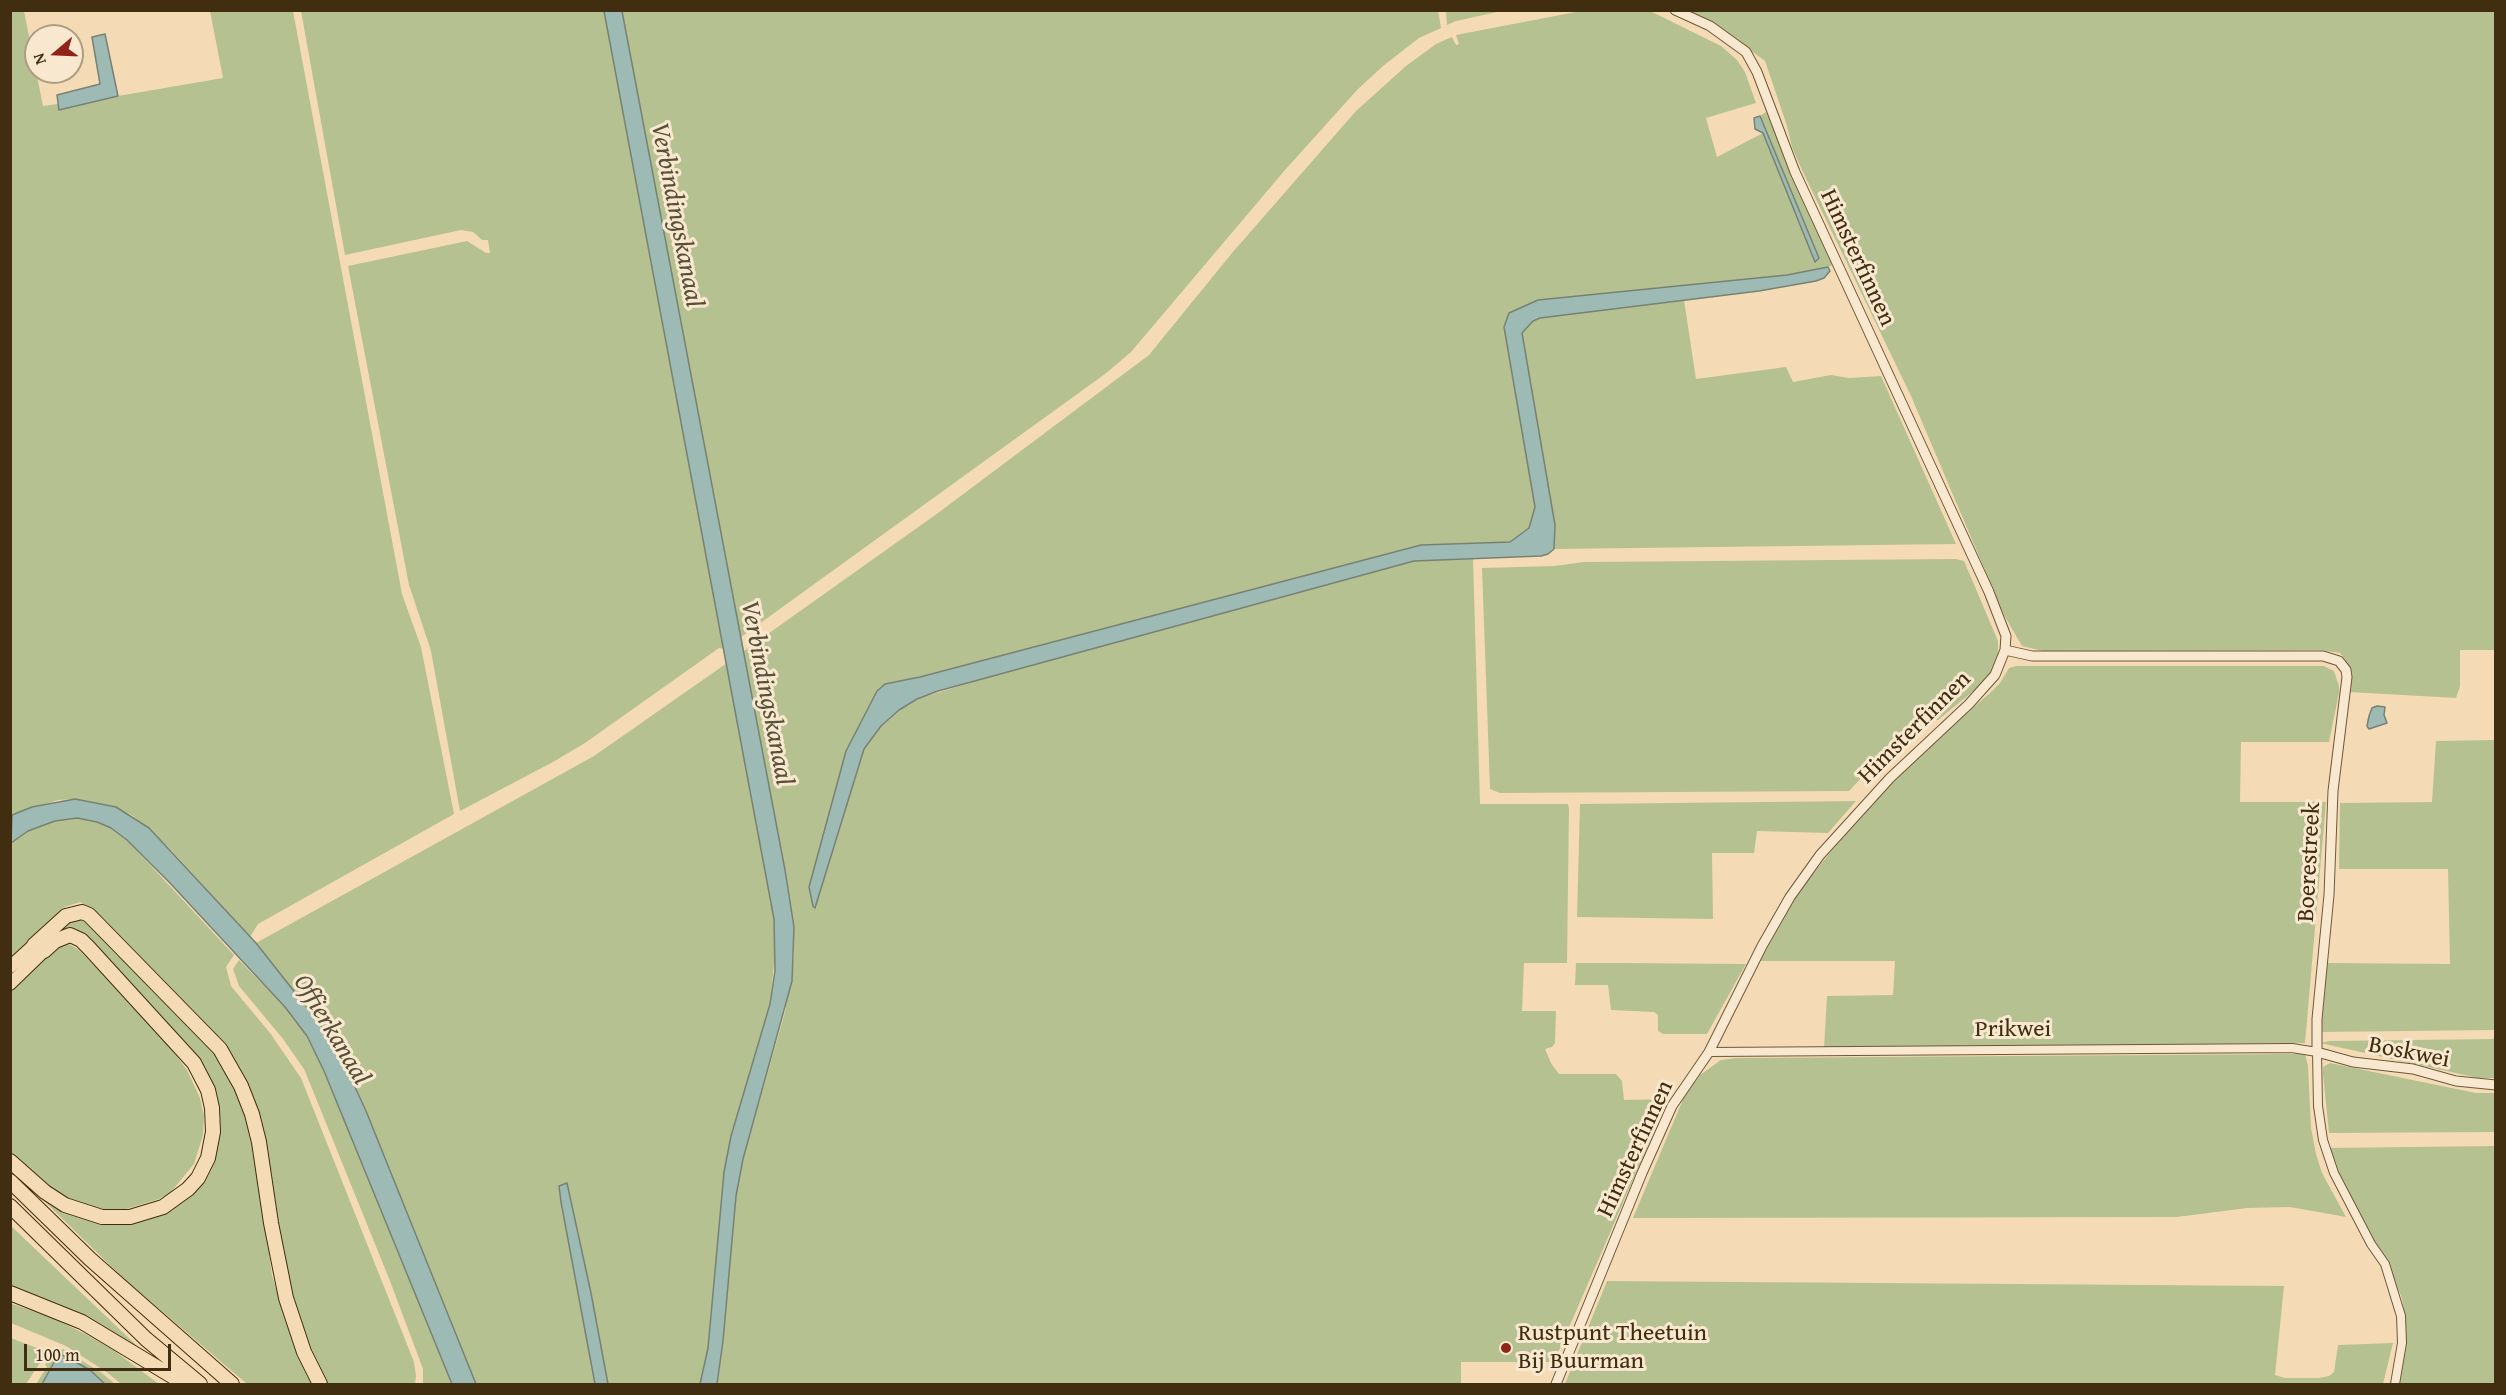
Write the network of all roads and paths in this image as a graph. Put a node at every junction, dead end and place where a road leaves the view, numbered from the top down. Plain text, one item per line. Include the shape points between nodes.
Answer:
1 (1675, 10) edge
2 (2005, 650) junction
3 (39, 948) junction
4 (10, 967) edge
5 (10, 984) edge
6 (1709, 1052) junction
7 (2317, 1052) junction
8 (2496, 1085) edge
9 (10, 1161) edge
10 (10, 1181) edge
11 (10, 1206) edge
12 (10, 1293) edge
13 (185, 1384) edge
14 (200, 1384) edge
15 (232, 1384) edge
16 (320, 1384) edge
17 (1556, 1384) edge
18 (2395, 1384) edge

1 - 2 street, Himsterfinnen via 1710,26 1746,52 1757,72 1795,172 1989,592 2006,636
2 - 6 street, Himsterfinnen via 1995,675 1969,704 1890,778 1820,855 1762,946
2 - 7 street, Boerestreek via 2032,656 2323,656 2343,664 2347,685 2333,791
3 - 4 main road
3 - 5 main road
3 - 9 highway via 75,936 104,964 194,1063 208,1090 213,1132 208,1158 188,1189 164,1207 130,1217 102,1217 65,1205
3 - 16 highway via 66,916 82,912 89,915 220,1050 252,1114 286,1298 304,1352
6 - 7 street, Prikwei via 2292,1048
6 - 17 street, Himsterfinnen via 1672,1106
7 - 8 street, Boskwei via 2353,1062 2413,1069 2456,1082
7 - 18 street, Boerestreek via 2323,1140 2334,1173 2385,1264 2401,1316 2402,1343
10 - 15 highway via 90,1259
11 - 14 highway via 146,1339
12 - 13 highway via 82,1322

